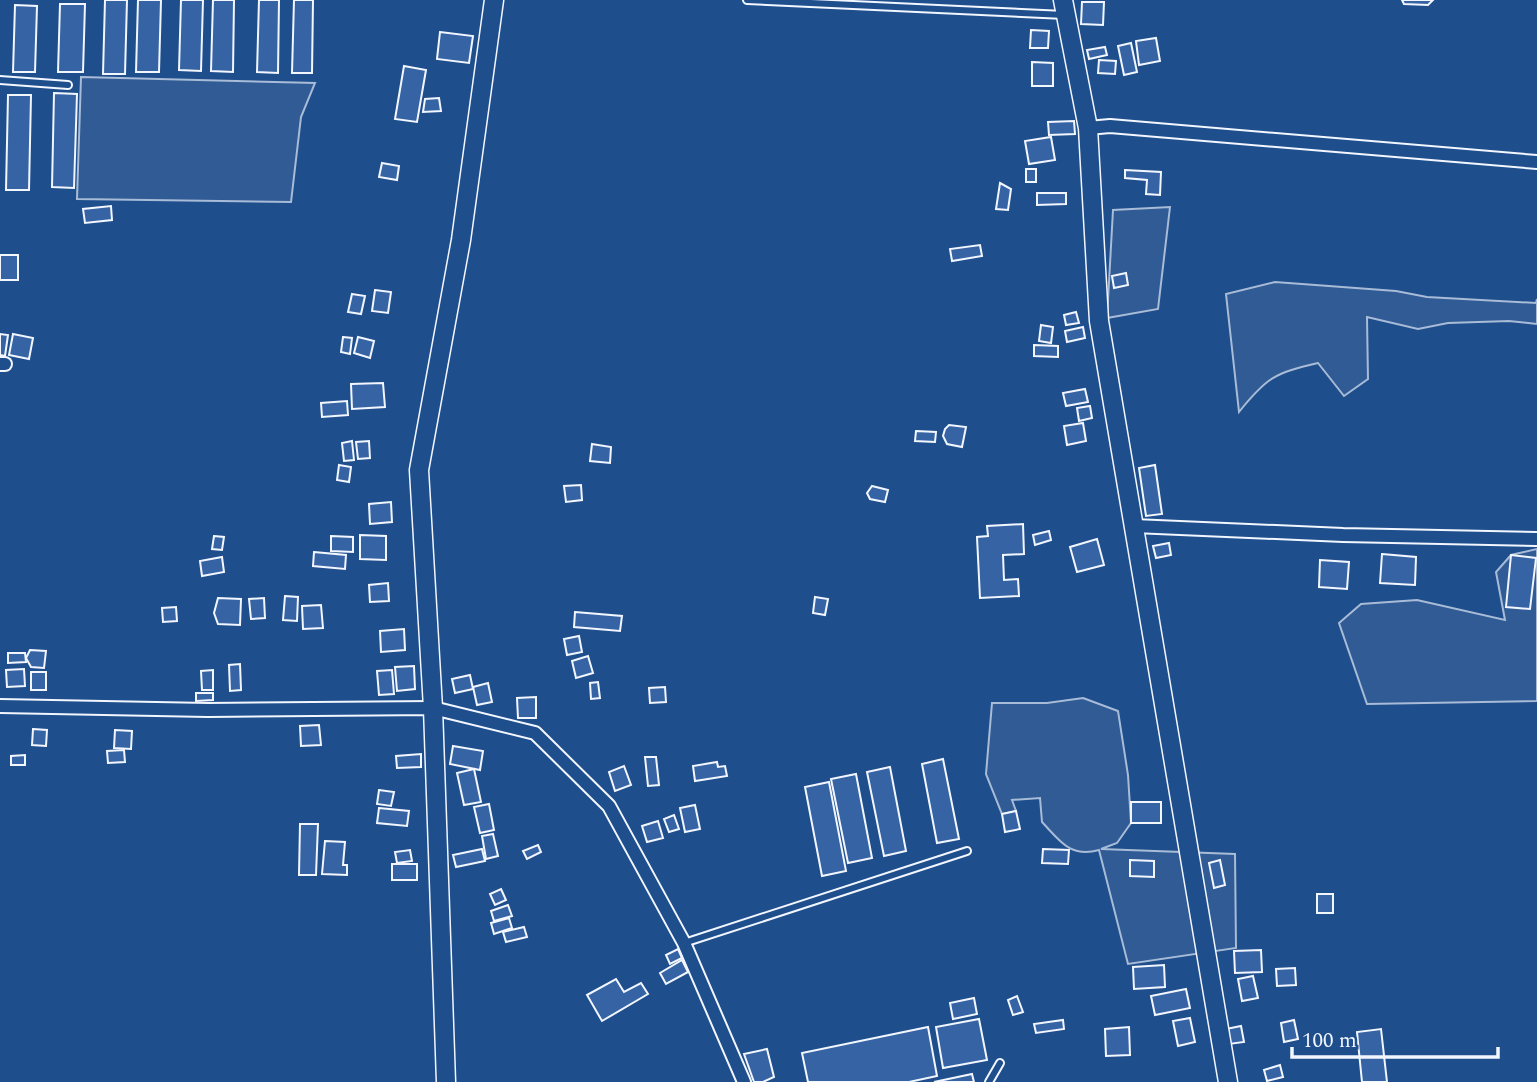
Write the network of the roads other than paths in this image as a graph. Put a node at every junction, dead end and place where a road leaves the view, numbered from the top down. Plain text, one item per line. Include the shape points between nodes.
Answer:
1 (494, 0) edge
2 (747, 0) edge
3 (1065, 7) edge
4 (0, 80) edge
5 (68, 85) dead end
6 (1088, 128) junction
7 (1537, 162) edge
8 (1134, 526) junction
9 (1536, 540) edge
10 (0, 706) edge
11 (433, 708) junction
12 (967, 851) dead end
13 (684, 943) junction
14 (1000, 1063) dead end
15 (446, 1082) edge
16 (744, 1082) edge
17 (989, 1082) edge
18 (1228, 1082) edge

1 - 11 street via 461,240 419,470
2 - 3 lane
3 - 6 street
4 - 5 lane
6 - 7 street via 1110,126
6 - 8 street via 1099,321
8 - 9 street
8 - 18 street
10 - 11 street
11 - 13 street via 535,733 609,806
11 - 15 street
12 - 13 lane
13 - 16 street
14 - 17 lane

